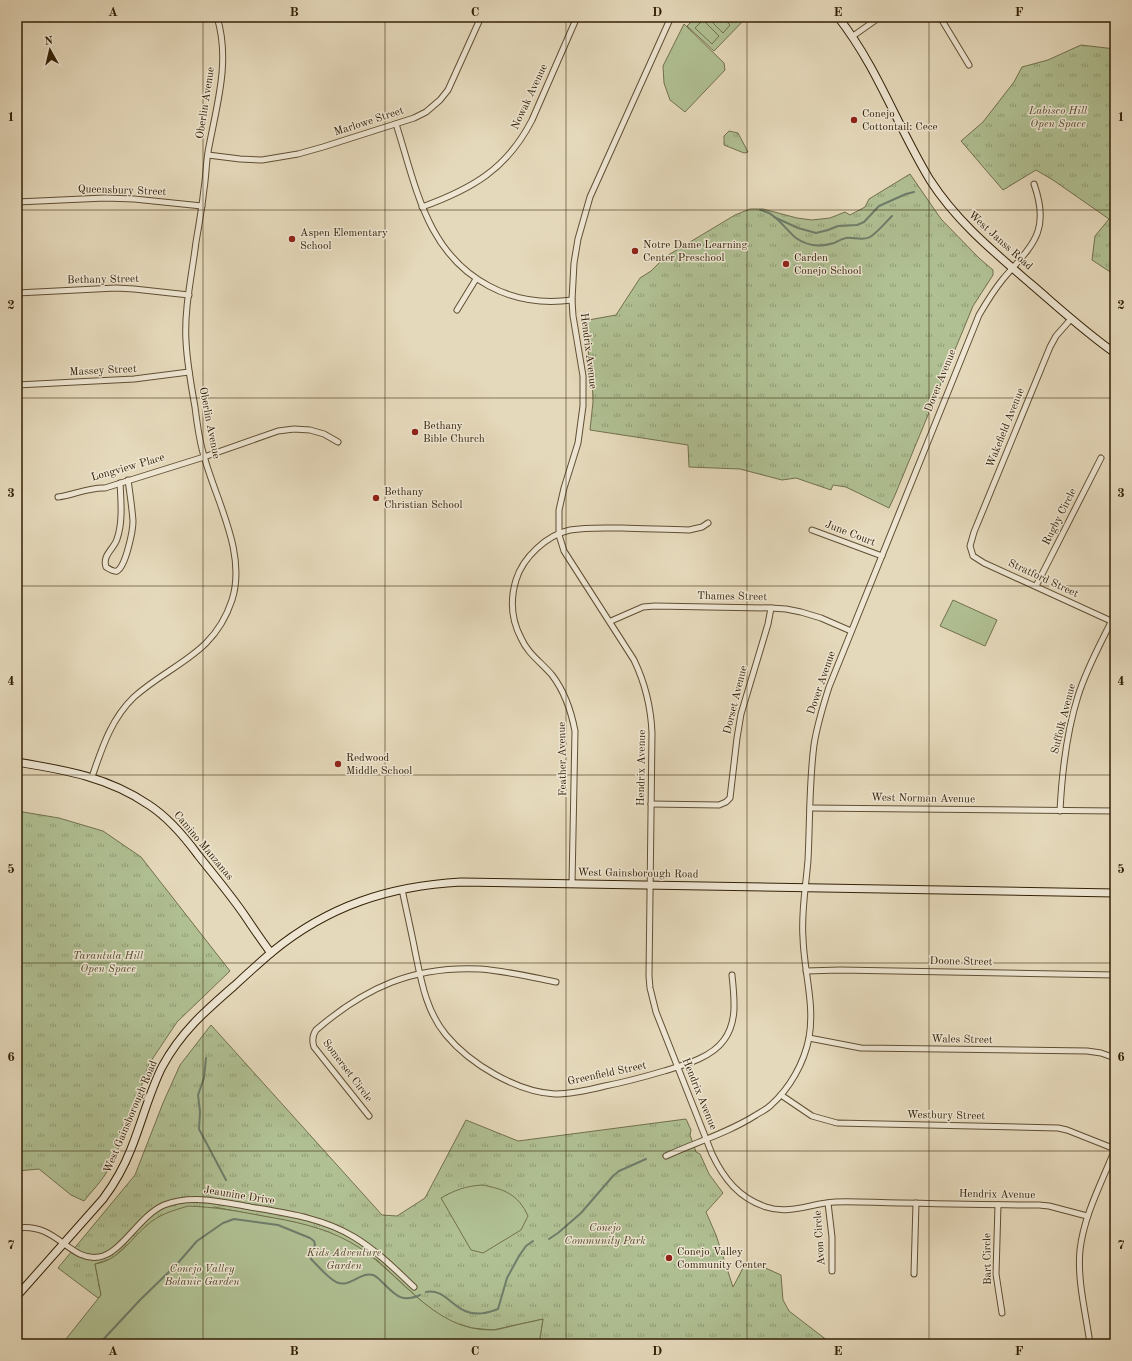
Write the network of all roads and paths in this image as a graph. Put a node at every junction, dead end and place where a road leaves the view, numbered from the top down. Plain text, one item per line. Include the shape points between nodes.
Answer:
1 (217, 17) edge
2 (481, 17) edge
3 (577, 17) edge
4 (671, 17) edge
5 (838, 17) edge
6 (880, 17) edge
7 (940, 17) edge
8 (853, 36) junction
9 (968, 65) dead end
10 (396, 124) junction
11 (208, 155) junction
12 (1034, 184) dead end
13 (17, 202) edge
14 (202, 206) junction
15 (422, 207) junction
16 (1013, 268) junction
17 (476, 279) junction
18 (17, 293) edge
19 (189, 295) junction
20 (572, 300) junction
21 (456, 310) dead end
22 (1071, 319) junction
23 (1115, 353) edge
24 (189, 372) junction
25 (17, 385) edge
26 (338, 442) dead end
27 (204, 457) junction
28 (1101, 458) dead end
29 (128, 480) junction
30 (120, 483) junction
31 (58, 497) dead end
32 (708, 523) dead end
33 (812, 530) dead end
34 (559, 535) junction
35 (971, 551) joint
36 (882, 556) junction
37 (1036, 586) junction
38 (771, 608) junction
39 (1115, 614) edge
40 (611, 621) junction
41 (1111, 621) junction
42 (851, 631) junction
43 (17, 762) edge
44 (92, 777) junction
45 (651, 804) junction
46 (810, 808) junction
47 (1060, 811) junction
48 (1115, 811) edge
49 (572, 884) junction
50 (650, 886) junction
51 (402, 889) junction
52 (805, 889) junction
53 (1115, 893) edge
54 (271, 953) junction
55 (806, 971) junction
56 (420, 974) junction
57 (732, 975) dead end
58 (1115, 975) edge
59 (556, 982) dead end
60 (809, 1038) junction
61 (1115, 1058) edge
62 (677, 1067) junction
63 (781, 1095) junction
64 (369, 1116) dead end
65 (706, 1139) junction
66 (1115, 1149) edge
67 (666, 1156) dead end
68 (828, 1203) junction
69 (916, 1203) junction
70 (998, 1205) junction
71 (1087, 1216) junction
72 (17, 1228) edge
73 (63, 1242) junction
74 (832, 1271) dead end
75 (914, 1274) dead end
76 (414, 1287) dead end
77 (17, 1296) edge
78 (1002, 1313) dead end
79 (1090, 1344) edge

1 - 11 street, Oberlin Avenue via 222,34 222,77
2 - 10 street, Marlowe Street via 444,95 426,112
3 - 15 street, Nowak Avenue via 525,133 506,159 471,186
4 - 20 street, Hendrix Avenue via 590,197 578,239
5 - 8 street, West Janss Road
6 - 8 street
7 - 9 street
8 - 16 street, West Janss Road via 920,163 942,197 965,226
10 - 11 street, Marlowe Street via 278,158 262,160
10 - 15 street
11 - 14 street, Oberlin Avenue
12 - 16 street, Dover Avenue via 1041,213 1040,226 1032,246
13 - 14 street, Queensbury Street via 105,198
14 - 19 street, Oberlin Avenue
15 - 17 street via 445,249
16 - 22 street, West Janss Road
16 - 36 street, Dover Avenue via 979,315
17 - 20 street via 497,290 528,300
17 - 21 street
18 - 19 street, Bethany Street via 116,288
19 - 24 street, Oberlin Avenue via 186,328
20 - 34 street, Hendrix Avenue via 583,376 583,406 578,443 561,498
22 - 23 street, West Janss Road
22 - 35 street, Wakefield Avenue via 1050,347 974,532
24 - 25 street, Massey Street via 134,379
24 - 27 street, Oberlin Avenue
26 - 27 street, Longview Place via 324,434 294,429 278,431
27 - 29 street, Longview Place
27 - 44 street, Oberlin Avenue via 234,553 236,570 232,599 220,627 210,640 134,698 122,711 106,738
28 - 37 street, Rugby Circle
29 - 30 street, Longview Place
29 - 30 street via 132,535 123,563 114,571 104,563 105,557 118,539 121,523
30 - 31 street, Longview Place
32 - 34 street, Feather Avenue via 689,530 600,528 570,530
33 - 36 street, June Court
34 - 40 street, Hendrix Avenue via 564,551
34 - 49 street, Feather Avenue via 541,545 522,566 513,591 512,607 514,622 526,648 552,676 572,712 576,750
35 - 37 street, Stratford Street via 976,559 984,564
36 - 42 street, Dover Avenue
37 - 41 street, Stratford Street
38 - 40 street, Thames Street via 655,606 643,607
38 - 42 street, Thames Street via 802,612
38 - 45 street, Dorset Avenue via 741,714 730,798 719,805
39 - 41 street, Suffolk Avenue
40 - 45 street, Hendrix Avenue via 634,660 647,692 652,717
41 - 47 street, Suffolk Avenue via 1078,695 1062,774
42 - 46 street, Dover Avenue via 829,687 818,724
43 - 44 street, Camino Manzanas
44 - 54 street, Camino Manzanas via 129,793 166,817 211,871
45 - 50 street, Hendrix Avenue
46 - 47 street, West Norman Avenue
46 - 52 street, Dover Avenue
47 - 48 street, West Norman Avenue
49 - 50 street, West Gainsborough Road
49 - 51 street, West Gainsborough Road via 461,882
50 - 52 street, West Gainsborough Road
50 - 62 street, Hendrix Avenue via 650,988 656,1012
51 - 54 street, West Gainsborough Road via 343,908 314,923
51 - 56 street, Greenfield Street
52 - 53 street, West Gainsborough Road
52 - 55 street, Dover Avenue via 803,939
54 - 73 street, West Gainsborough Road via 198,1018 177,1042 161,1069 124,1167 103,1199
55 - 58 street, Doone Street
55 - 60 street, Dover Avenue via 811,1006
56 - 59 street, Somerset Circle via 480,970
56 - 62 street, Greenfield Street via 427,1001 446,1035 481,1067 528,1088 567,1094 645,1077
56 - 64 street, Somerset Circle via 371,991 350,1003 313,1034 314,1047
57 - 62 street, Greenfield Street via 734,1014 724,1040 700,1058
60 - 61 street, Wales Street via 861,1048 1087,1051
60 - 63 street, Dover Avenue via 803,1058
62 - 65 street, Hendrix Avenue
63 - 65 street, Dover Avenue via 770,1106 743,1124
63 - 66 street, Westbury Street via 812,1116 837,1123 1058,1128
65 - 67 street, Dover Avenue
65 - 68 street, Hendrix Avenue via 720,1170 737,1191 750,1201 768,1208 786,1210
66 - 71 street
68 - 69 street, Hendrix Avenue
68 - 74 street, Avon Circle
69 - 70 street, Hendrix Avenue
69 - 75 street
70 - 71 street, Hendrix Avenue via 1049,1206
70 - 78 street, Bart Circle via 996,1274
71 - 79 street via 1080,1250 1080,1266
72 - 73 street, Jeaunine Drive via 43,1230
73 - 76 street, Jeaunine Drive via 83,1256 101,1257 110,1253 144,1218 164,1205 186,1200 210,1200 299,1216 332,1226 353,1236 379,1254
73 - 77 street, West Gainsborough Road

